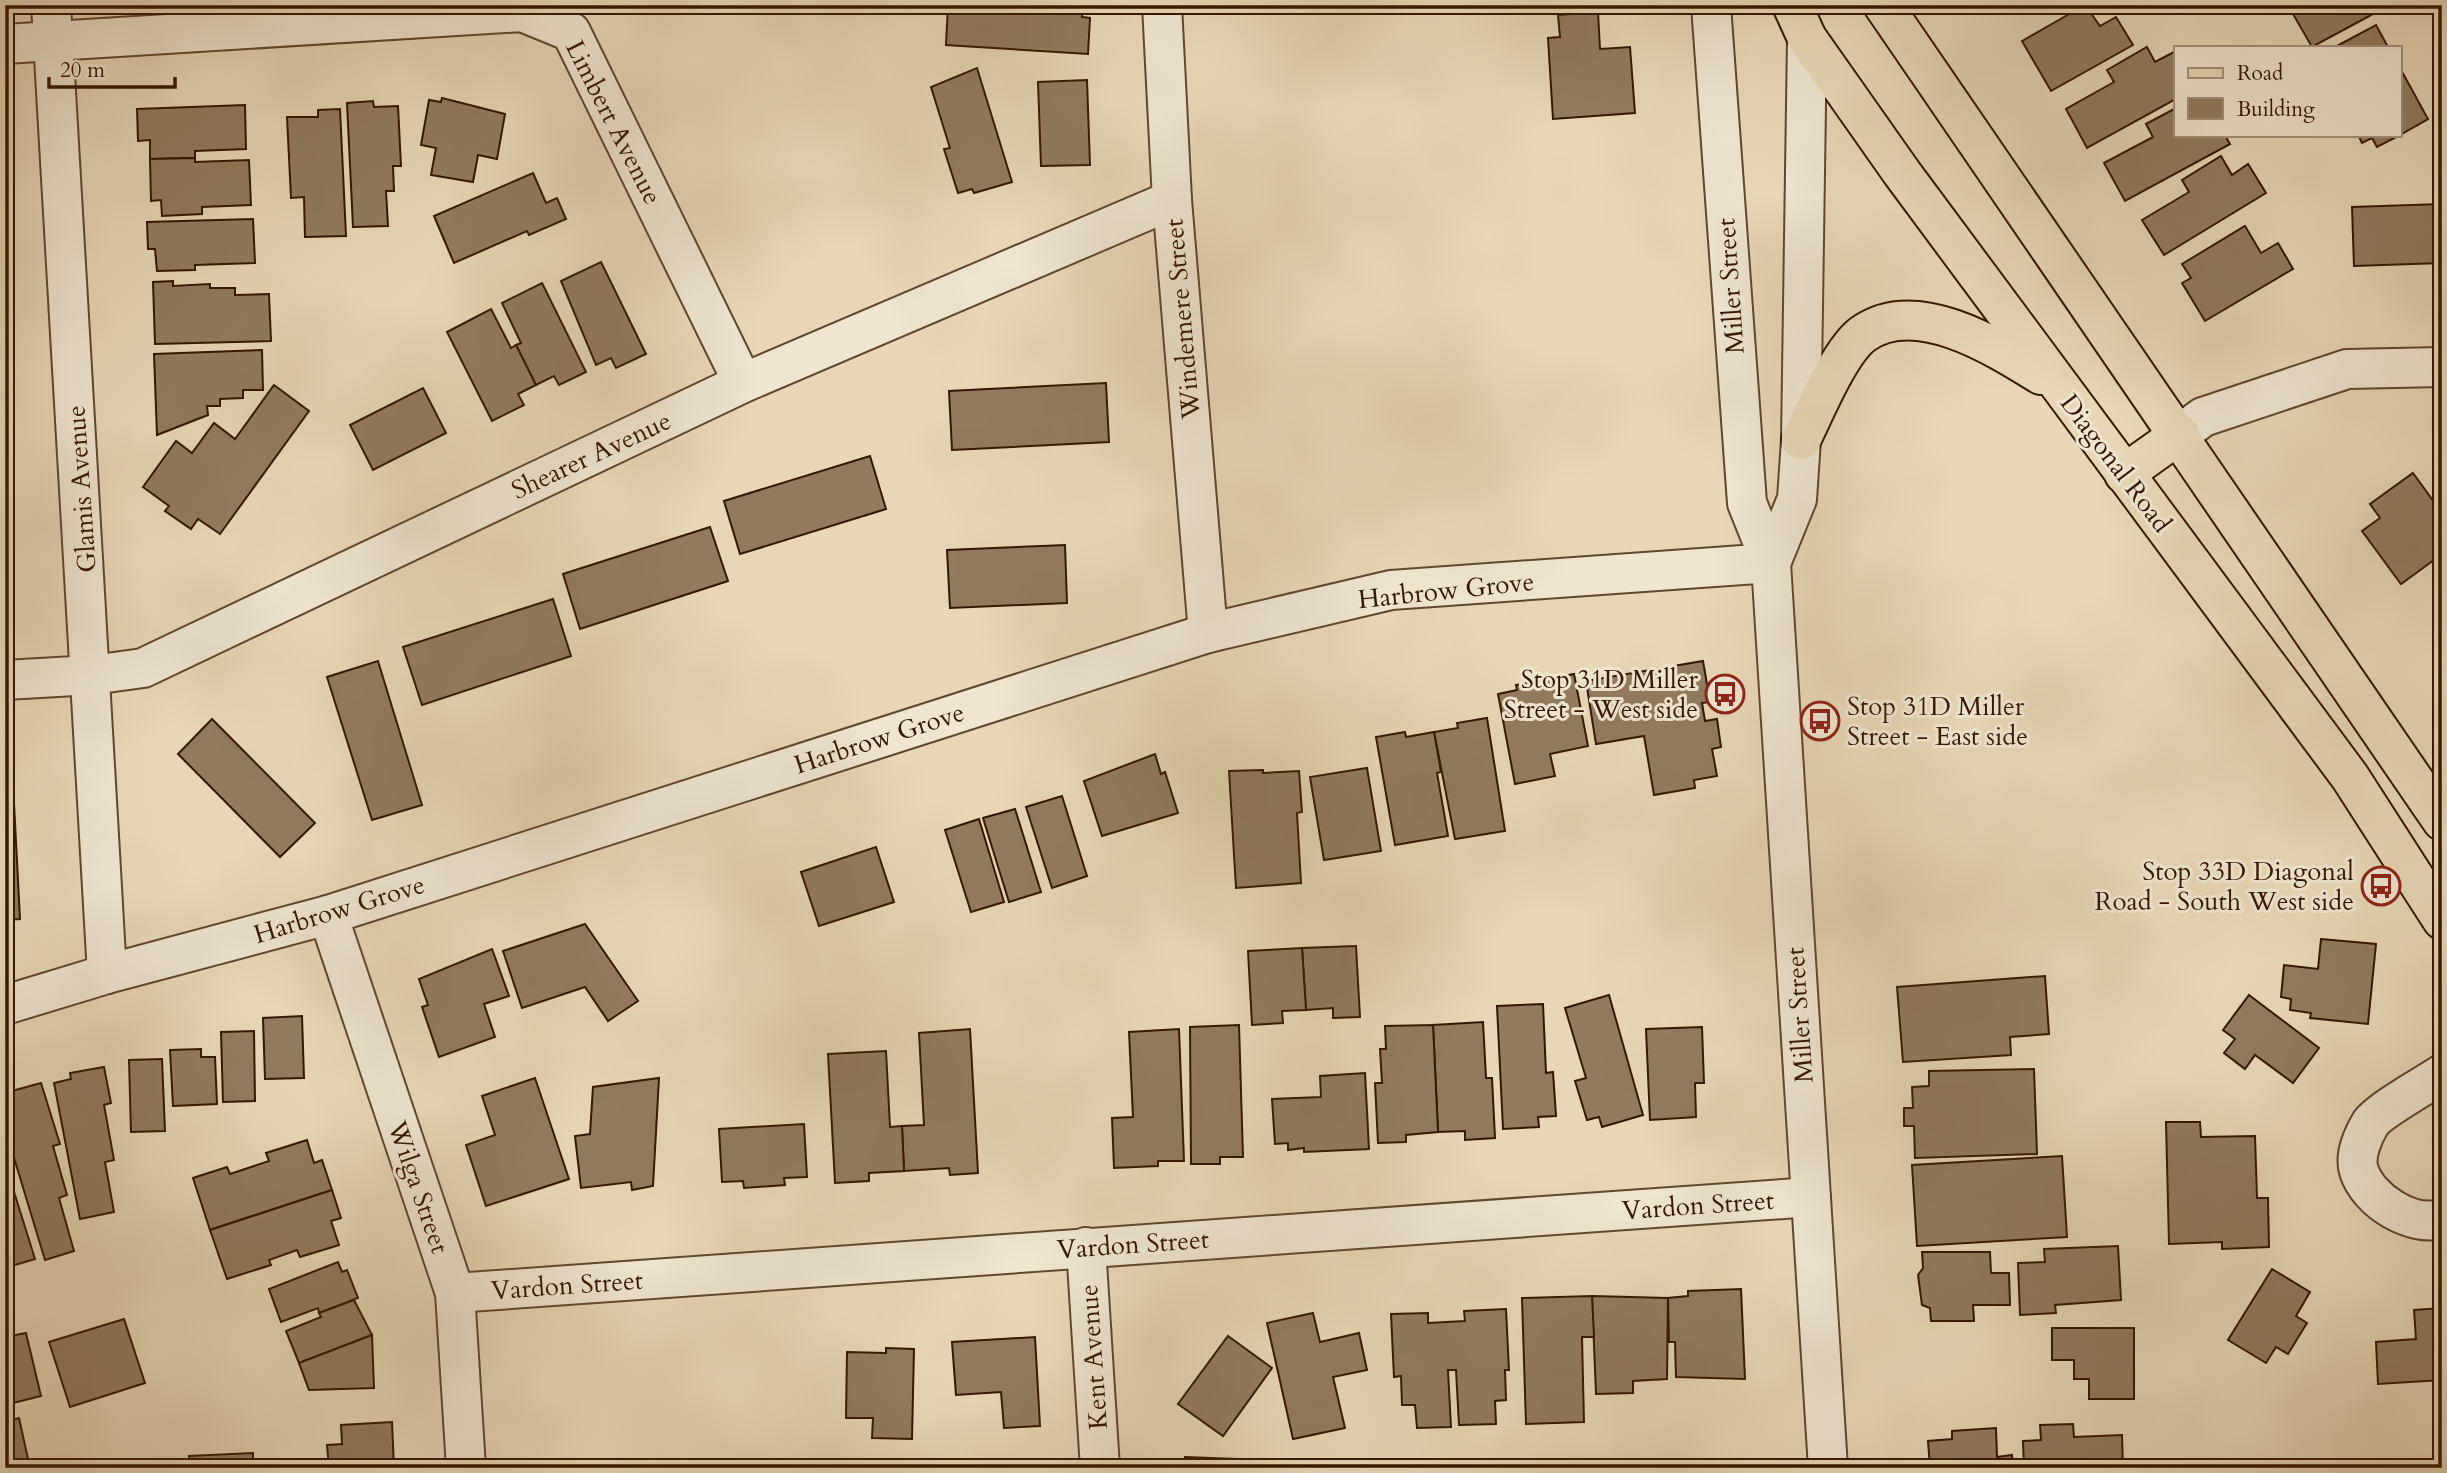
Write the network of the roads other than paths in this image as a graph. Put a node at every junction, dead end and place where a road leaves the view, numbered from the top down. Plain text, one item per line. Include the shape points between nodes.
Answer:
1 (1162, 5) edge
2 (1711, 5) edge
3 (1883, 5) edge
4 (1801, 16) edge
5 (52, 23) edge
6 (5, 44) edge
7 (1172, 200) junction
8 (2442, 367) edge
9 (743, 383) junction
10 (2058, 386) junction
11 (2180, 434) junction
12 (1801, 440) junction
13 (2124, 474) junction
14 (1771, 563) junction
15 (1208, 633) junction
16 (92, 675) junction
17 (5, 680) edge
18 (2442, 821) edge
19 (328, 915) junction
20 (2442, 920) edge
21 (107, 974) junction
22 (5, 1005) edge
23 (2442, 1074) edge
24 (1811, 1197) junction
25 (2442, 1219) edge
26 (1086, 1247) junction
27 (455, 1293) junction
28 (466, 1468) edge
29 (1100, 1468) edge
30 (1828, 1468) edge

1 - 7 street, Windemere Street
2 - 14 street, Miller Street via 1747,503
3 - 11 main road
4 - 10 main road, Diagonal Road via 1902,173
4 - 12 street, Miller Street
5 - 6 street, Limbert Avenue
5 - 9 street, Limbert Avenue via 522,12 548,20 571,32
5 - 16 street, Glamis Avenue
7 - 9 street, Shearer Avenue
7 - 15 street, Windemere Street
8 - 11 street via 2347,369 2203,417
9 - 16 street, Shearer Avenue via 143,668
10 - 12 main road via 1983,339 1922,321 1891,323 1863,334 1835,370
10 - 13 main road, Diagonal Road
11 - 13 main road
11 - 18 main road
12 - 14 street, Miller Street via 1797,499
13 - 20 main road, Diagonal Road via 2350,777
14 - 15 street, Harbrow Grove via 1391,590
14 - 24 street, Miller Street
15 - 19 street, Harbrow Grove
16 - 17 street, Shearer Avenue
16 - 21 street, Glamis Avenue
19 - 21 street, Harbrow Grove
19 - 27 street, Wilga Street
21 - 22 street, Harbrow Grove
23 - 25 street via 2372,1121 2359,1149 2359,1171 2383,1204 2410,1219
24 - 26 street, Vardon Street
24 - 30 street, Miller Street
26 - 27 street, Vardon Street
26 - 29 street, Kent Avenue
27 - 28 street, Wilga Street

